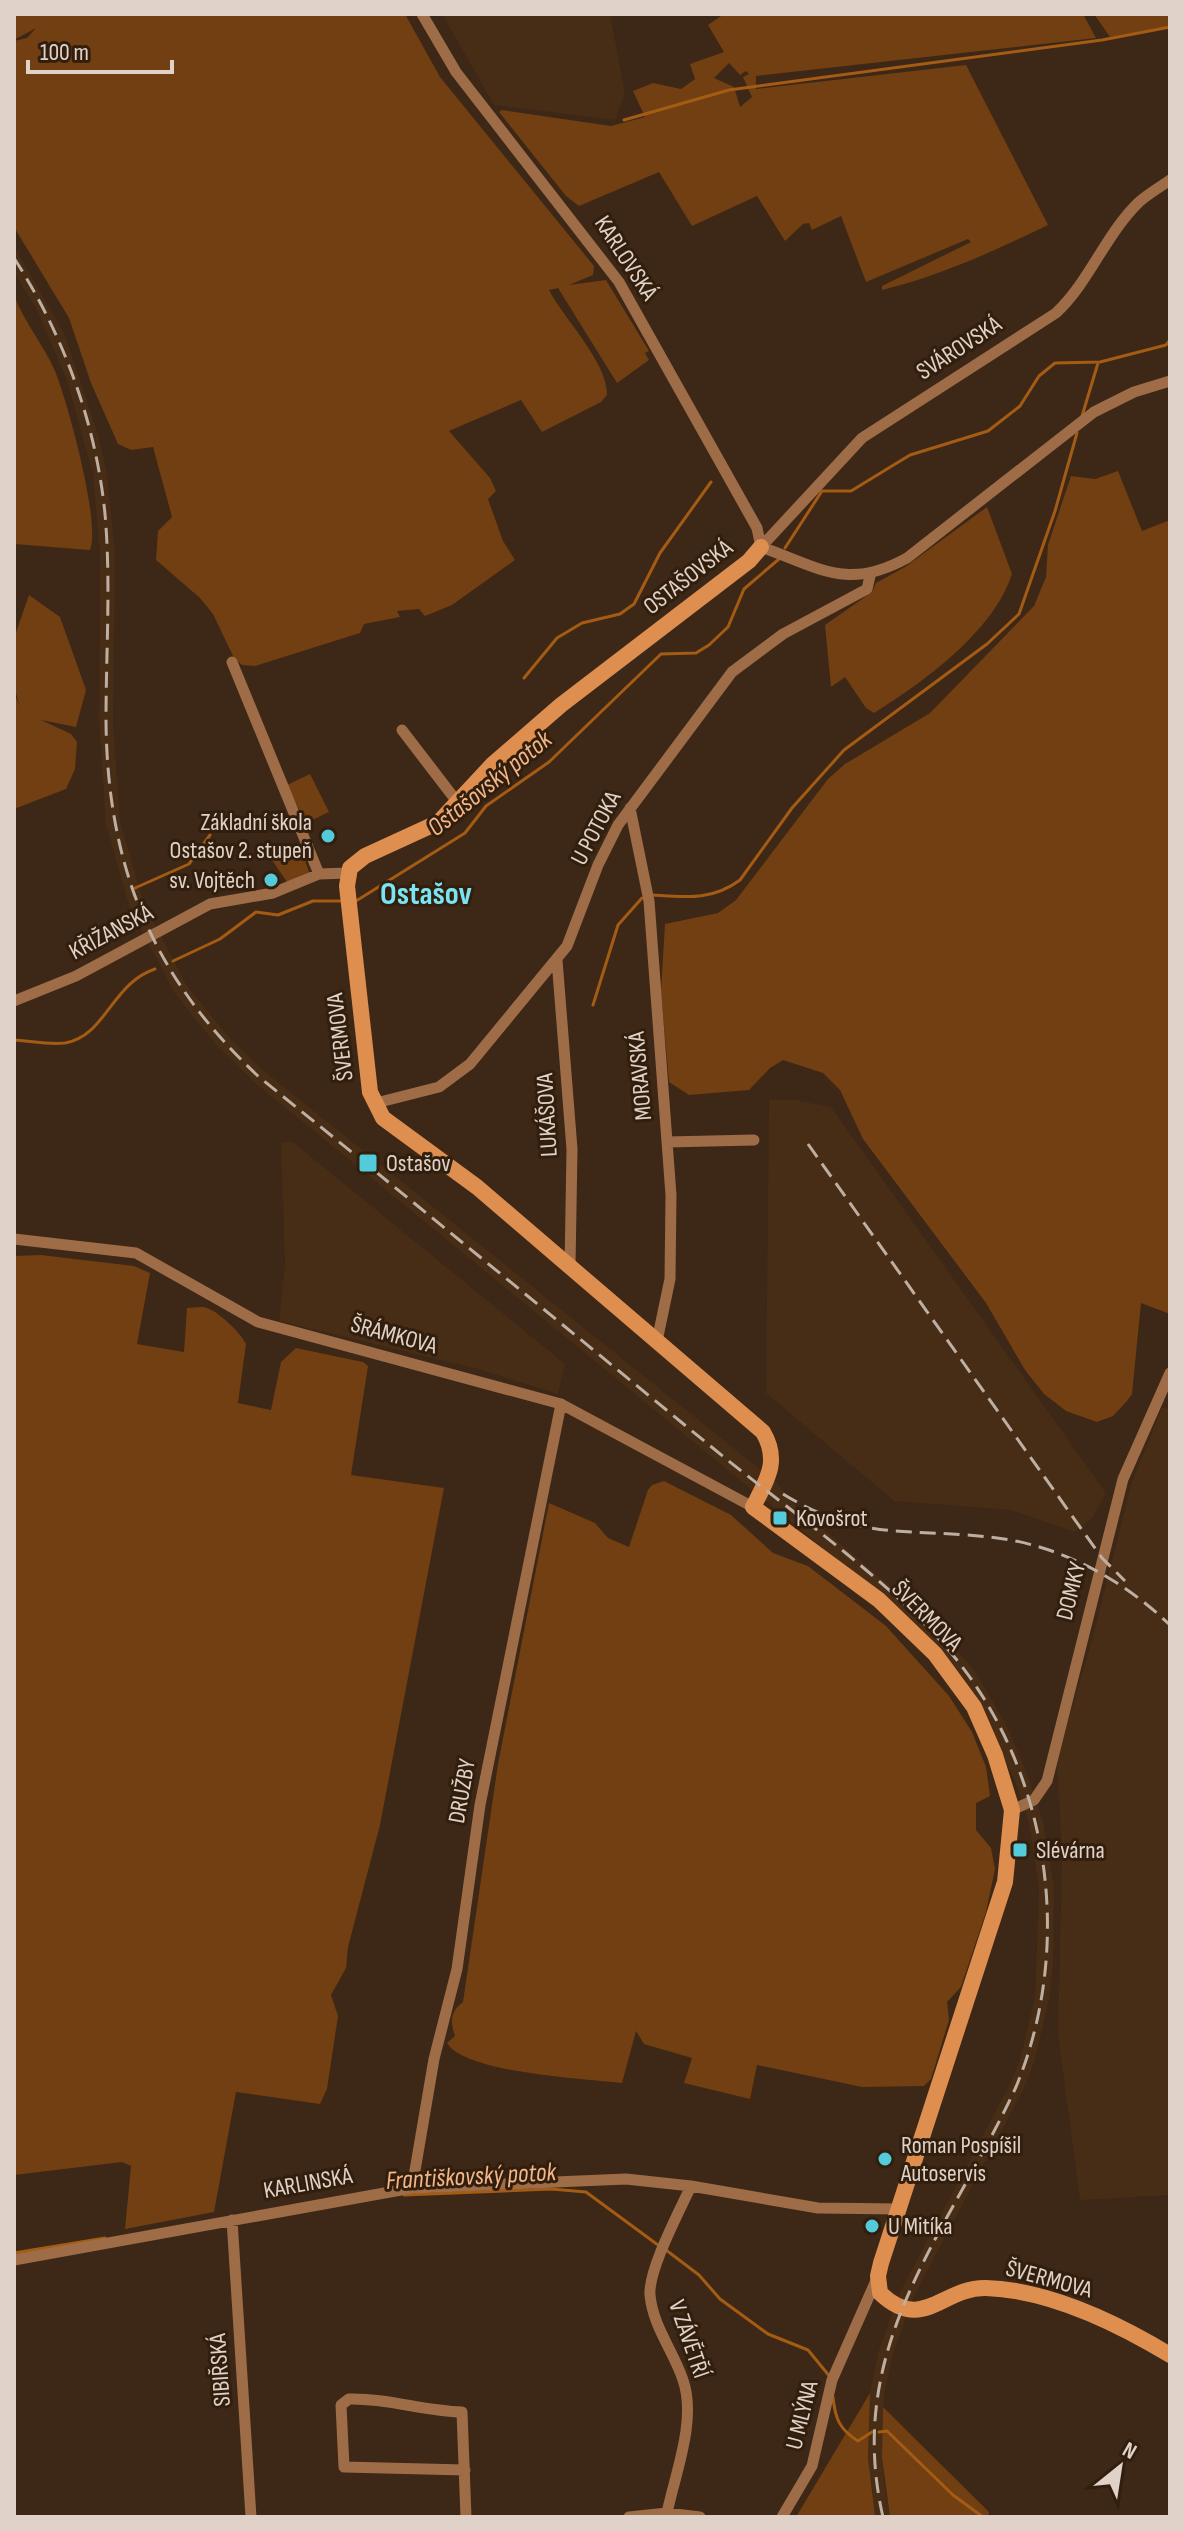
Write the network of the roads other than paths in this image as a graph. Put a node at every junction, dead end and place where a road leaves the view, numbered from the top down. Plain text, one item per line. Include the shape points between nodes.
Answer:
1 (422, 14) edge
2 (1170, 180) edge
3 (1170, 381) edge
4 (761, 547) junction
5 (870, 576) junction
6 (232, 662) dead end
7 (402, 730) dead end
8 (458, 803) junction
9 (630, 808) junction
10 (348, 873) junction
11 (319, 874) junction
12 (557, 960) junction
13 (14, 1001) edge
14 (376, 1103) junction
15 (754, 1140) dead end
16 (667, 1142) junction
17 (14, 1239) edge
18 (570, 1267) junction
19 (657, 1341) junction
20 (1170, 1373) edge
21 (561, 1404) junction
22 (753, 1507) junction
23 (1012, 1810) junction
24 (691, 2186) junction
25 (412, 2188) junction
26 (898, 2209) junction
27 (232, 2220) junction
28 (14, 2260) edge
29 (878, 2276) junction
30 (1170, 2355) edge
31 (465, 2470) junction
32 (667, 2513) junction
33 (251, 2517) edge
34 (466, 2517) edge
35 (629, 2517) edge
36 (700, 2517) edge
37 (782, 2517) edge

1 - 4 street, KARLOVSKÁ via 456,72 619,282 757,528
2 - 4 street, SVÁROVSKÁ via 1139,202 1078,292 1056,313 862,438
3 - 5 street via 1094,412 907,558
4 - 5 street, OSTAŠOVSKÁ via 842,575
4 - 8 street, OSTAŠOVSKÁ via 561,705 493,764
5 - 9 street, U POTOKA via 867,589 783,634 732,672
6 - 11 street
7 - 8 street
8 - 10 street, OSTAŠOVSKÁ via 439,822 354,863
9 - 12 street, U POTOKA via 598,865
9 - 16 street, MORAVSKÁ via 649,901
10 - 11 street, KŘIŽANSKÁ
10 - 14 street, ŠVERMOVA via 365,1054
11 - 13 street, KŘIŽANSKÁ via 273,893 210,904 76,976
12 - 14 street, U POTOKA via 470,1064 439,1087
12 - 18 street, LUKÁŠOVA via 572,1149
14 - 18 street, ŠVERMOVA via 400,1133 477,1187
15 - 16 street
16 - 19 street, MORAVSKÁ via 670,1279
17 - 21 street, ŠRÁMKOVA via 136,1253 258,1322
18 - 19 street, ŠVERMOVA
19 - 22 street, ŠVERMOVA via 769,1442 771,1472
20 - 23 street, DOMKY via 1123,1479 1047,1781 1034,1800
21 - 22 street, ŠRÁMKOVA
21 - 25 street, DRUŽBY via 480,1805 457,1969 434,2059
22 - 23 street, ŠVERMOVA via 879,1600 935,1654 974,1707
23 - 26 street, ŠVERMOVA via 1005,1882
24 - 25 street, KARLINSKÁ via 626,2179
24 - 26 street, KARLINSKÁ via 818,2208
24 - 32 street, V ZÁVĚTŘÍ via 650,2293 665,2346 684,2381 687,2419
25 - 27 street, KARLINSKÁ
26 - 29 street, ŠVERMOVA
27 - 28 street, KARLINSKÁ
27 - 33 street, SIBIŘSKÁ
29 - 30 street, ŠVERMOVA via 880,2293 906,2310 936,2305 973,2288 991,2288 1042,2298 1108,2321
29 - 37 street, U MLÝNA via 832,2380 812,2466
31 - 31 street via 462,2406 425,2411 378,2398 349,2399 339,2413 344,2472
31 - 34 street
32 - 35 street
32 - 36 street

